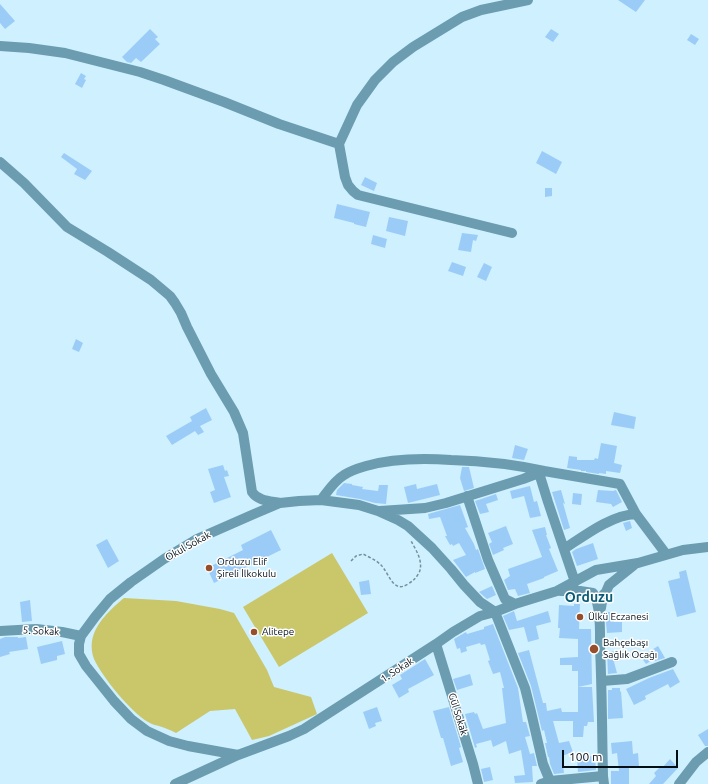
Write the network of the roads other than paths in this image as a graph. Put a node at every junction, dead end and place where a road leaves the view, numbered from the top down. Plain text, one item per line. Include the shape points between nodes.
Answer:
1 (528, 0) edge
2 (0, 46) edge
3 (340, 144) junction
4 (0, 162) edge
5 (512, 233) dead end
6 (541, 472) junction
7 (467, 496) junction
8 (321, 500) junction
9 (280, 503) junction
10 (378, 511) junction
11 (636, 514) junction
12 (708, 547) edge
13 (564, 549) junction
14 (666, 554) junction
15 (638, 563) junction
16 (592, 572) junction
17 (575, 582) junction
18 (608, 587) junction
19 (557, 591) junction
20 (593, 592) junction
21 (516, 604) junction
22 (495, 612) junction
23 (599, 620) junction
24 (0, 631) edge
25 (81, 636) junction
26 (436, 644) junction
27 (672, 662) dead end
28 (602, 681) junction
29 (708, 752) edge
30 (238, 755) junction
31 (603, 780) edge
32 (546, 783) edge
33 (175, 784) edge
34 (478, 784) edge
35 (679, 784) edge

1 - 3 street via 481,10 462,17 393,62 364,94
2 - 3 street via 66,53 140,72
3 - 5 street via 345,177 348,185 358,195
4 - 9 street via 67,227 150,280 176,303 211,374 239,421 252,492 260,499
6 - 7 street
6 - 8 street via 509,464 464,460 396,460 357,468 333,484
6 - 11 street via 620,484
6 - 13 street
7 - 10 street via 425,508
7 - 21 street via 488,560 505,599
8 - 9 street, Okul Sokak
8 - 10 street, Okul Sokak via 359,505
9 - 25 street, Okul Sokak via 197,539 164,559 110,599
10 - 22 street, Okul Sokak via 408,526 452,568 480,602
11 - 13 street via 628,514 599,526
11 - 14 street
12 - 14 street
13 - 17 street
14 - 15 street
15 - 16 street
15 - 18 street
16 - 17 street
16 - 18 street via 603,571 608,577
16 - 20 street via 586,581 588,588
17 - 19 street
18 - 20 street via 601,593
18 - 23 street via 601,601
19 - 20 street
19 - 21 street, 1. Sokak
20 - 23 street via 597,601
21 - 22 street, 1. Sokak
22 - 26 street, 1. Sokak via 480,616
22 - 32 street via 525,688
23 - 28 street
24 - 25 street, 5. Sokak via 36,628
25 - 30 street via 80,654 86,666 131,719 147,731 169,741
26 - 30 street, 1. Sokak via 304,729
26 - 34 street, Gül Sokak
27 - 28 street via 627,679
28 - 31 street
29 - 35 street via 696,762
30 - 33 street, 1. Sokak
31 - 32 street

